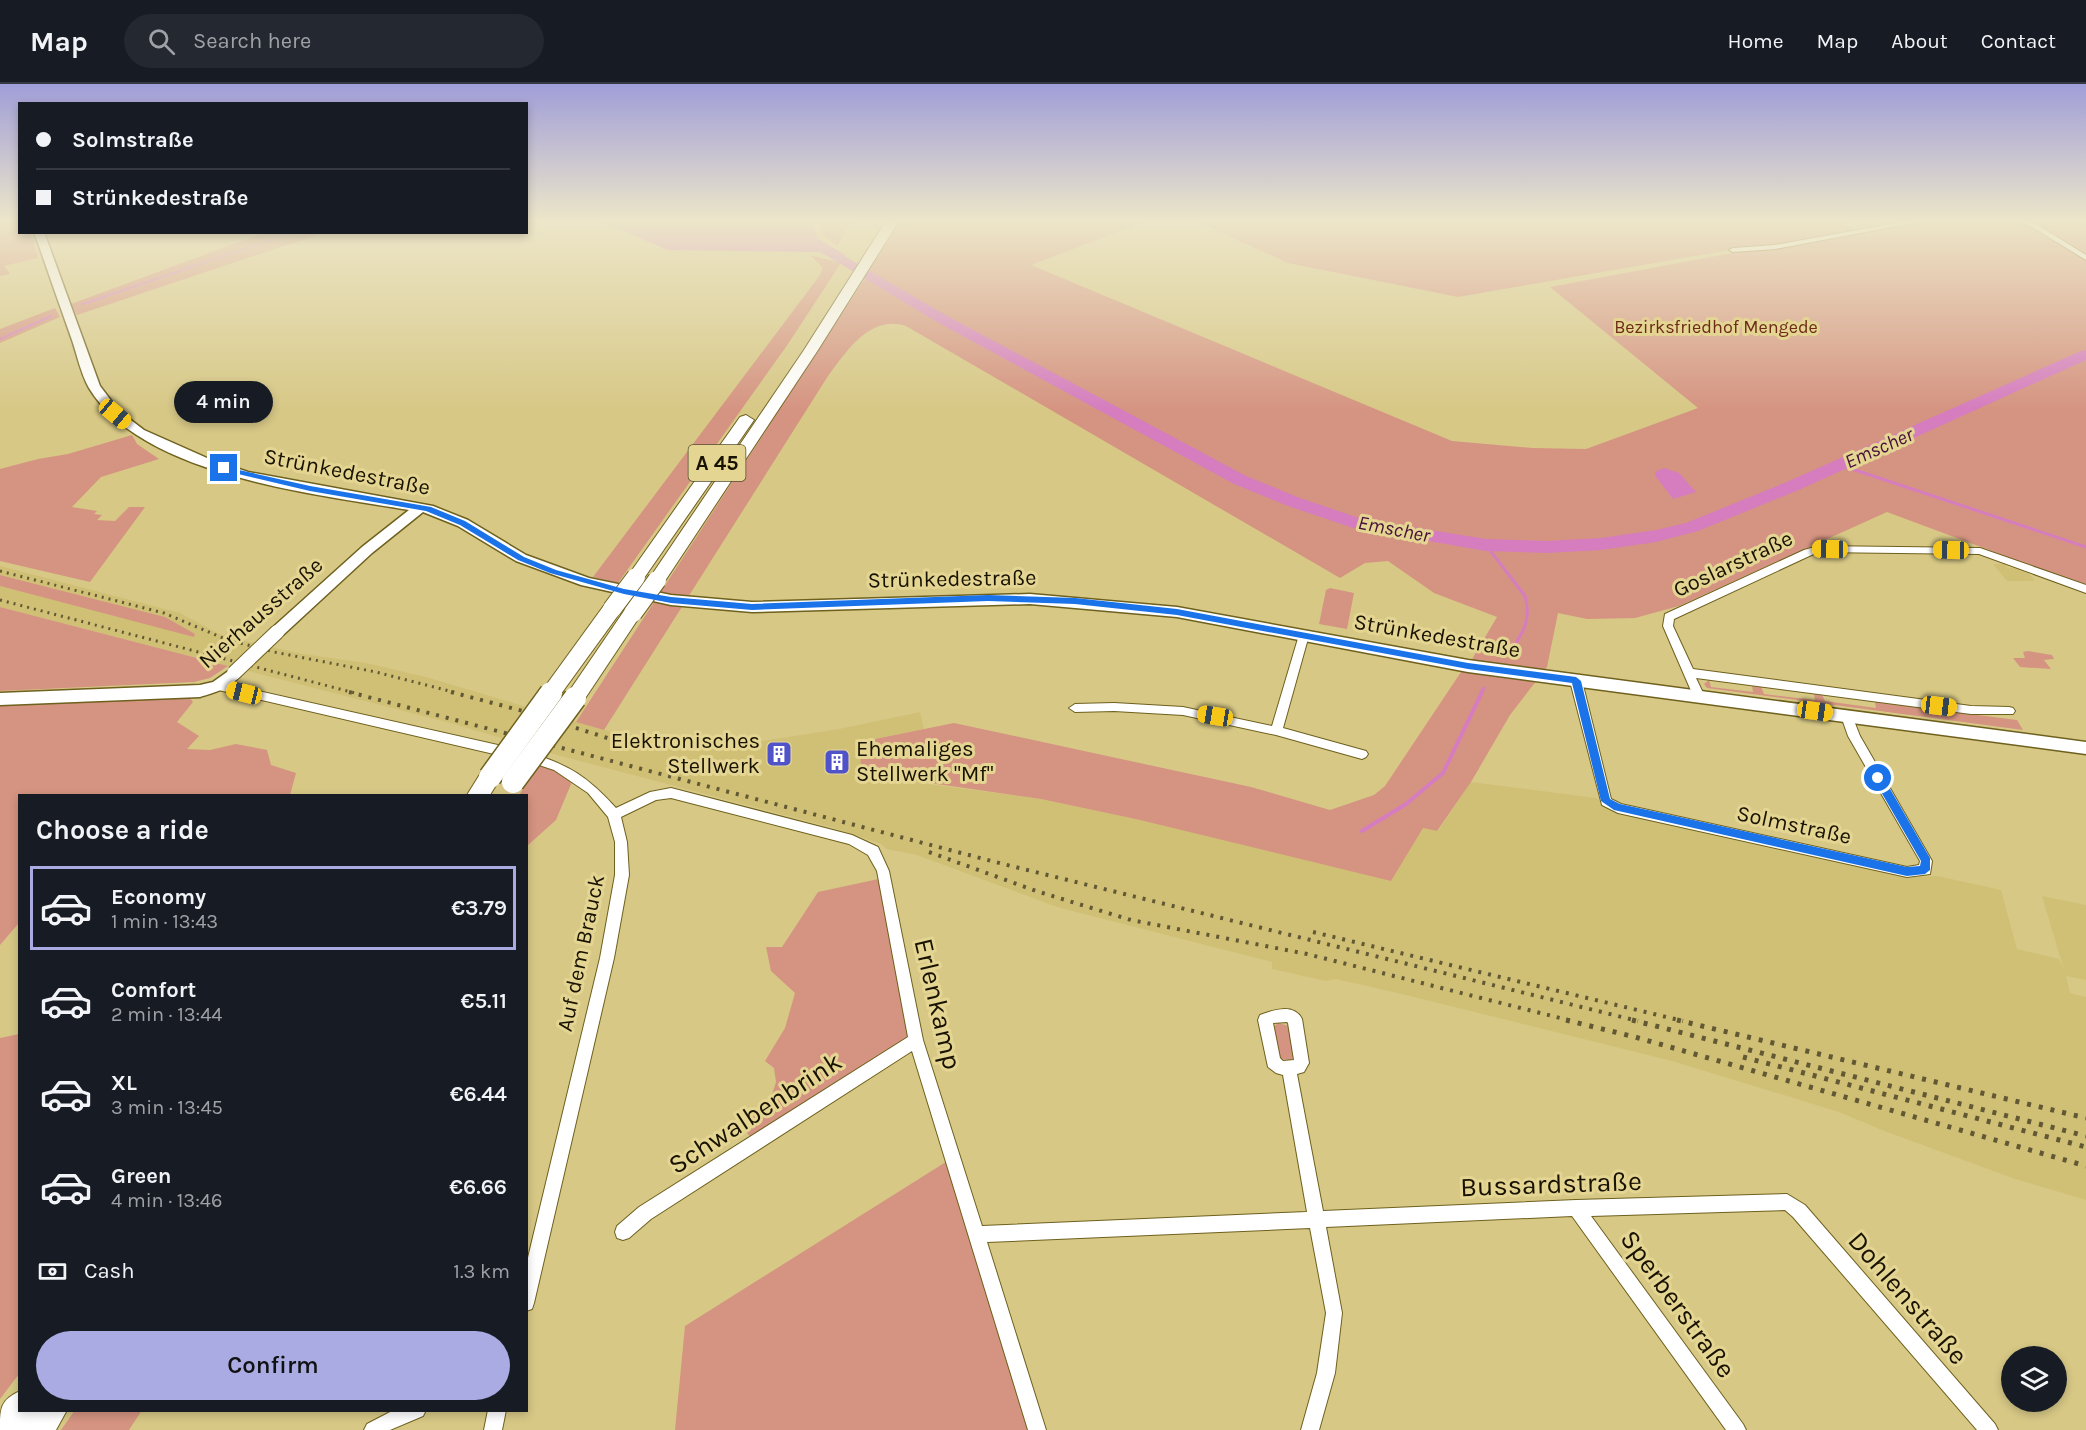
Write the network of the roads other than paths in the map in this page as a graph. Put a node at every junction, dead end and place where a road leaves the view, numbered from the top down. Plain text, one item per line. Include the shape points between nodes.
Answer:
1 (57, 284) edge
2 (841, 284) edge
3 (802, 349) junction
4 (422, 507) junction
5 (2086, 589) edge
6 (1304, 635) junction
7 (1689, 673) junction
8 (1576, 681) junction
9 (218, 686) junction
10 (1699, 697) junction
11 (0, 699) edge
12 (1075, 708) dead end
13 (2009, 711) dead end
14 (1846, 716) junction
15 (1276, 730) junction
16 (2086, 748) edge
17 (1362, 754) dead end
18 (484, 786) edge
19 (508, 789) edge
20 (614, 815) junction
21 (916, 1041) junction
22 (1289, 1068) dead end
23 (1787, 1202) joint
24 (1576, 1208) junction
25 (1317, 1219) junction
26 (623, 1232) dead end
27 (976, 1234) junction
28 (528, 1294) edge
29 (18, 1409) edge
30 (50, 1412) edge
31 (412, 1412) edge
32 (498, 1412) edge
33 (1, 1430) edge
34 (37, 1430) edge
35 (373, 1430) edge
36 (493, 1430) edge
37 (1037, 1430) edge
38 (1310, 1430) edge
39 (1737, 1430) edge
40 (1989, 1430) edge

1 - 4 main road, Strünkedestraße via 94,386 132,428 182,453 245,475
2 - 3 highway, A 45
3 - 18 highway, A 45, bridge
3 - 19 highway, A 45, bridge via 657,580
4 - 6 main road, Strünkedestraße via 463,523 521,558 553,572 671,600 752,607 988,598 1075,601 1177,612
4 - 9 main road, Nierhausstraße, bridge via 367,550
5 - 7 street, Goslarstraße via 1980,551 1812,550 1669,617 1668,626
6 - 8 main road, Strünkedestraße via 1468,666
6 - 15 street
7 - 10 street, Goslarstraße
7 - 13 street
8 - 10 main road, Strünkedestraße
8 - 14 street, Solmstraße via 1606,801 1617,808 1897,869 1925,870 1926,861
9 - 11 main road, Nierhausstraße via 200,691
9 - 20 street, Auf dem Brauck via 543,761 592,790
10 - 14 main road, Strünkedestraße
12 - 15 street via 1183,711
14 - 16 main road, Strünkedestraße
15 - 17 street
20 - 21 street, Erlenkamp via 654,795 671,793 852,840 873,851 883,871
20 - 28 street, Auf dem Brauck via 621,842 622,875 616,915
21 - 26 street, Schwalbenbrink via 645,1213
21 - 27 street, Erlenkamp
22 - 25 street
23 - 24 street, Bussardstraße
23 - 40 street, Dohlenstraße via 1799,1211
24 - 25 street, Bussardstraße
24 - 39 street, Sperberstraße
25 - 27 street, Bussardstraße
25 - 38 street via 1334,1313 1321,1404
27 - 37 street, Erlenkamp
29 - 33 highway
30 - 34 highway
31 - 35 street
32 - 36 street

